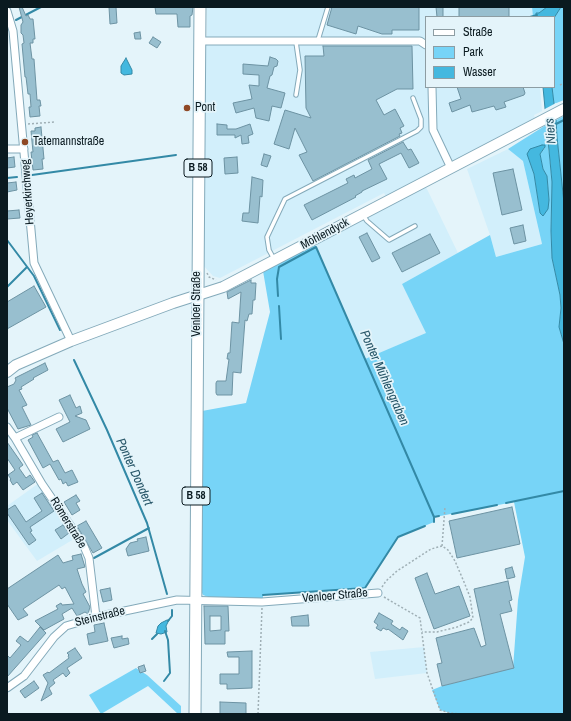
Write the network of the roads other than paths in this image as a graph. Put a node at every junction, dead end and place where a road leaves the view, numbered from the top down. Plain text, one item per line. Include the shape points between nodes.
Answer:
1 (200, 7) edge
2 (328, 7) edge
3 (7, 11) edge
4 (296, 40) junction
5 (318, 40) junction
6 (200, 41) junction
7 (425, 44) edge
8 (432, 88) edge
9 (296, 95) dead end
10 (413, 98) dead end
11 (564, 109) edge
12 (7, 149) edge
13 (24, 149) junction
14 (451, 168) junction
15 (363, 214) junction
16 (415, 226) dead end
17 (274, 260) junction
18 (197, 296) junction
19 (71, 341) junction
20 (7, 372) edge
21 (59, 417) dead end
22 (7, 427) edge
23 (16, 438) junction
24 (378, 593) road end
25 (195, 601) junction
26 (96, 617) junction
27 (7, 688) edge
28 (195, 714) edge

1 - 6 main road, Venloer Straße / B 58
2 - 5 lane
3 - 13 street, Heyerkirchweg via 13,31
4 - 5 street
4 - 6 street
4 - 9 lane via 300,70
5 - 7 street via 420,41
6 - 18 main road, Venloer Straße / B 58
8 - 14 street via 433,130
10 - 17 lane via 421,119 421,127 417,131 285,199 267,237
11 - 14 street, Möhlendyck
12 - 13 street
13 - 19 street, Heyerkirchweg via 34,263
14 - 15 street, Möhlendyck
15 - 16 lane via 367,221 389,240
15 - 17 street, Möhlendyck
17 - 18 street, Möhlendyck via 223,287
18 - 19 street
18 - 25 main road, Venloer Straße / B 58
19 - 20 street via 16,365
21 - 23 street
22 - 23 street, Römerstraße
23 - 26 street, Römerstraße via 42,484 83,544 88,558
24 - 25 street, Venloer Straße via 262,602
25 - 26 street, Steinstraße via 176,600
25 - 28 main road, Venloer Straße / B 58
26 - 27 street, Steinstraße via 66,626 54,637 24,676

